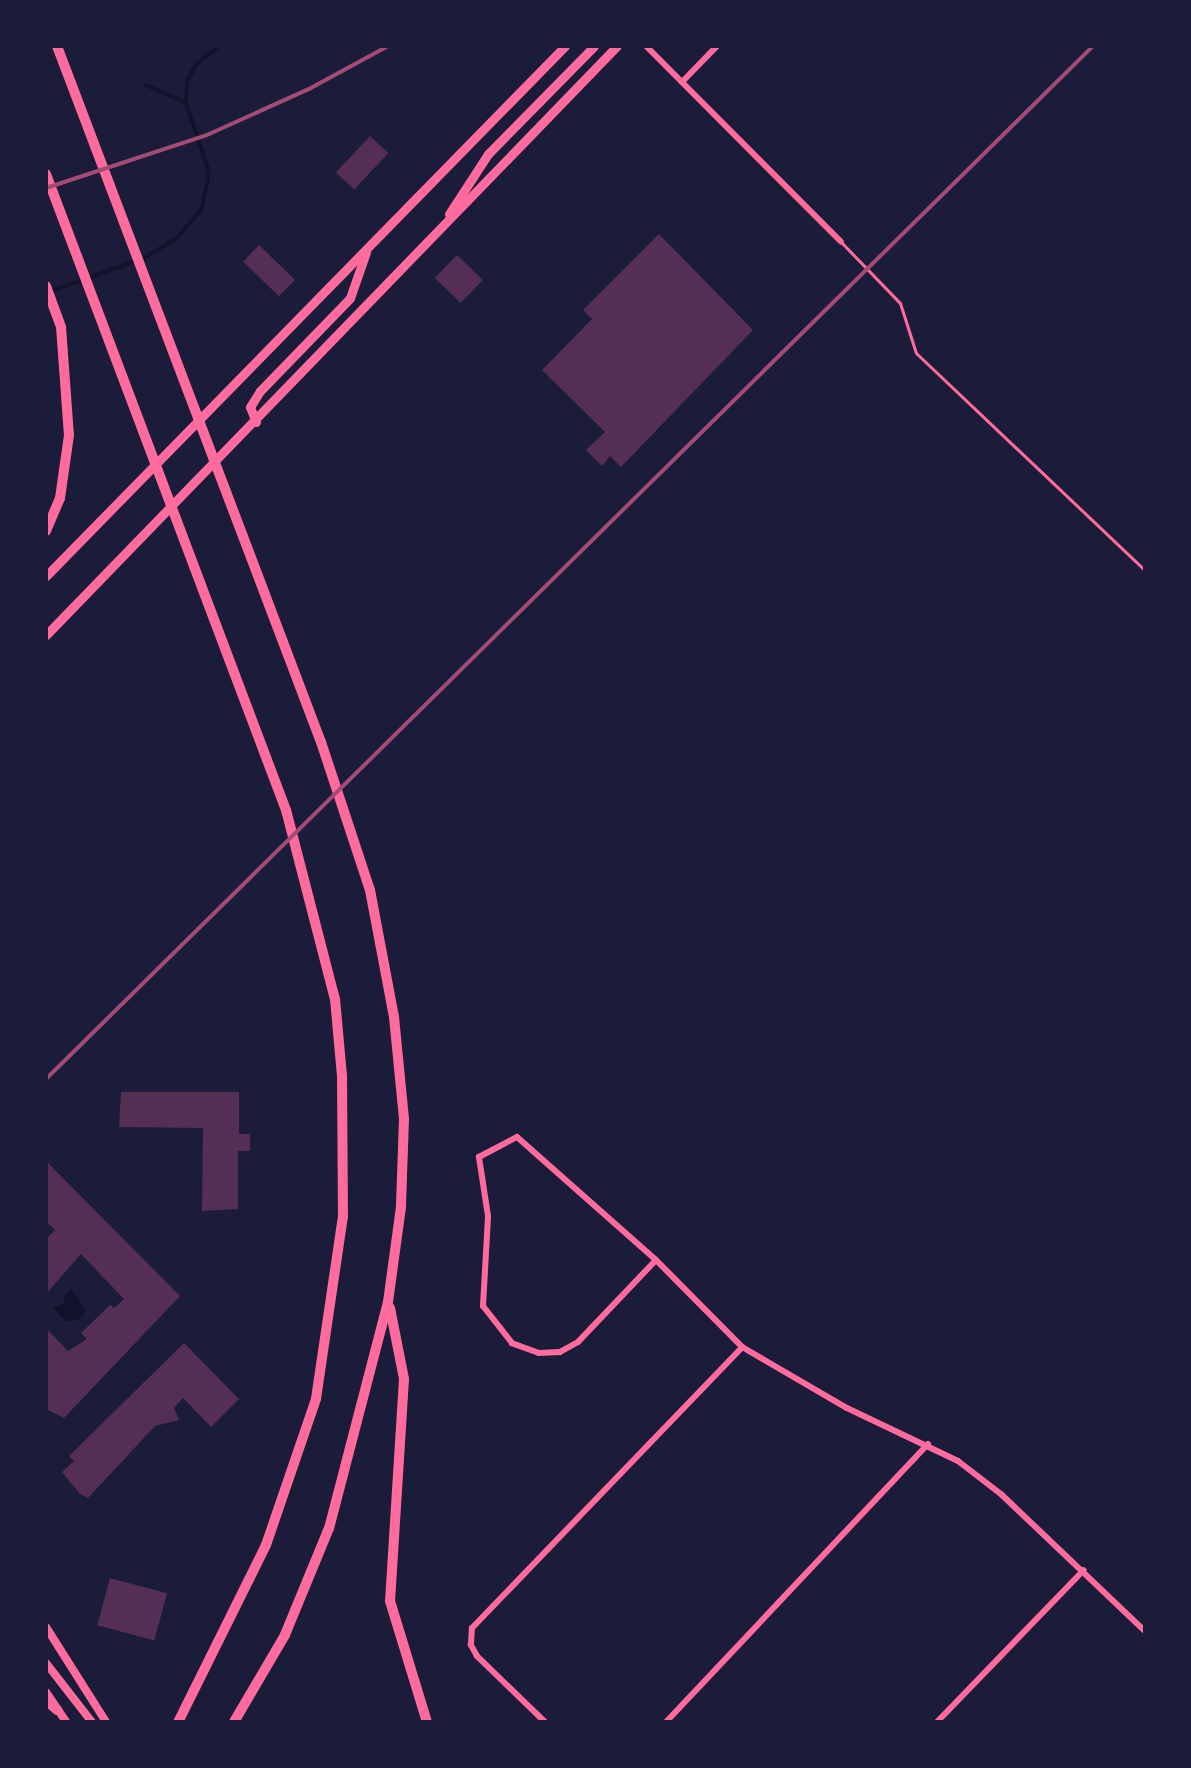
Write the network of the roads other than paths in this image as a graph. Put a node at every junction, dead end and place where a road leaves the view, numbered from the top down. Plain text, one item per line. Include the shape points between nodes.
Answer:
1 (57, 46) edge
2 (565, 46) edge
3 (594, 46) edge
4 (617, 46) edge
5 (646, 46) edge
6 (717, 46) edge
7 (682, 82) junction
8 (46, 174) edge
9 (438, 230) junction
10 (841, 242) joint
11 (366, 251) junction
12 (46, 286) edge
13 (256, 422) junction
14 (46, 531) edge
15 (1145, 570) edge
16 (47, 576) edge
17 (46, 635) edge
18 (656, 1260) junction
19 (388, 1302) junction
20 (742, 1347) junction
21 (928, 1444) junction
22 (1084, 1570) junction
23 (46, 1627) edge
24 (1145, 1631) edge
25 (46, 1663) edge
26 (46, 1692) edge
27 (46, 1700) edge
28 (57, 1710) junction
29 (66, 1722) edge
30 (92, 1722) edge
31 (106, 1722) edge
32 (178, 1722) edge
33 (234, 1722) edge
34 (427, 1722) edge
35 (545, 1722) edge
36 (666, 1722) edge
37 (937, 1722) edge

1 - 19 highway via 233,502 321,742 373,904 394,1017 404,1119 401,1207
2 - 11 main road
3 - 9 main road via 488,154
4 - 9 main road
5 - 7 street
6 - 7 street
7 - 10 street
8 - 32 highway via 286,810 335,999 343,1216 316,1399 266,1545
9 - 13 main road
10 - 15 lane via 900,303 916,353
11 - 13 main road via 350,298 260,391 250,407
11 - 16 main road
12 - 14 highway via 61,327 69,435 60,498
13 - 17 main road
18 - 18 street via 578,1342 560,1352 539,1353 512,1343 483,1306 488,1216 479,1157 517,1137
18 - 20 street
19 - 33 highway via 340,1489 309,1582
19 - 34 highway via 404,1379 390,1601
20 - 21 street via 847,1408
20 - 35 street via 477,1621 471,1637 477,1656
21 - 22 street via 1002,1495
21 - 36 street
22 - 24 street
22 - 37 street
23 - 31 main road
25 - 30 main road
26 - 28 main road
27 - 28 highway
28 - 29 main road

